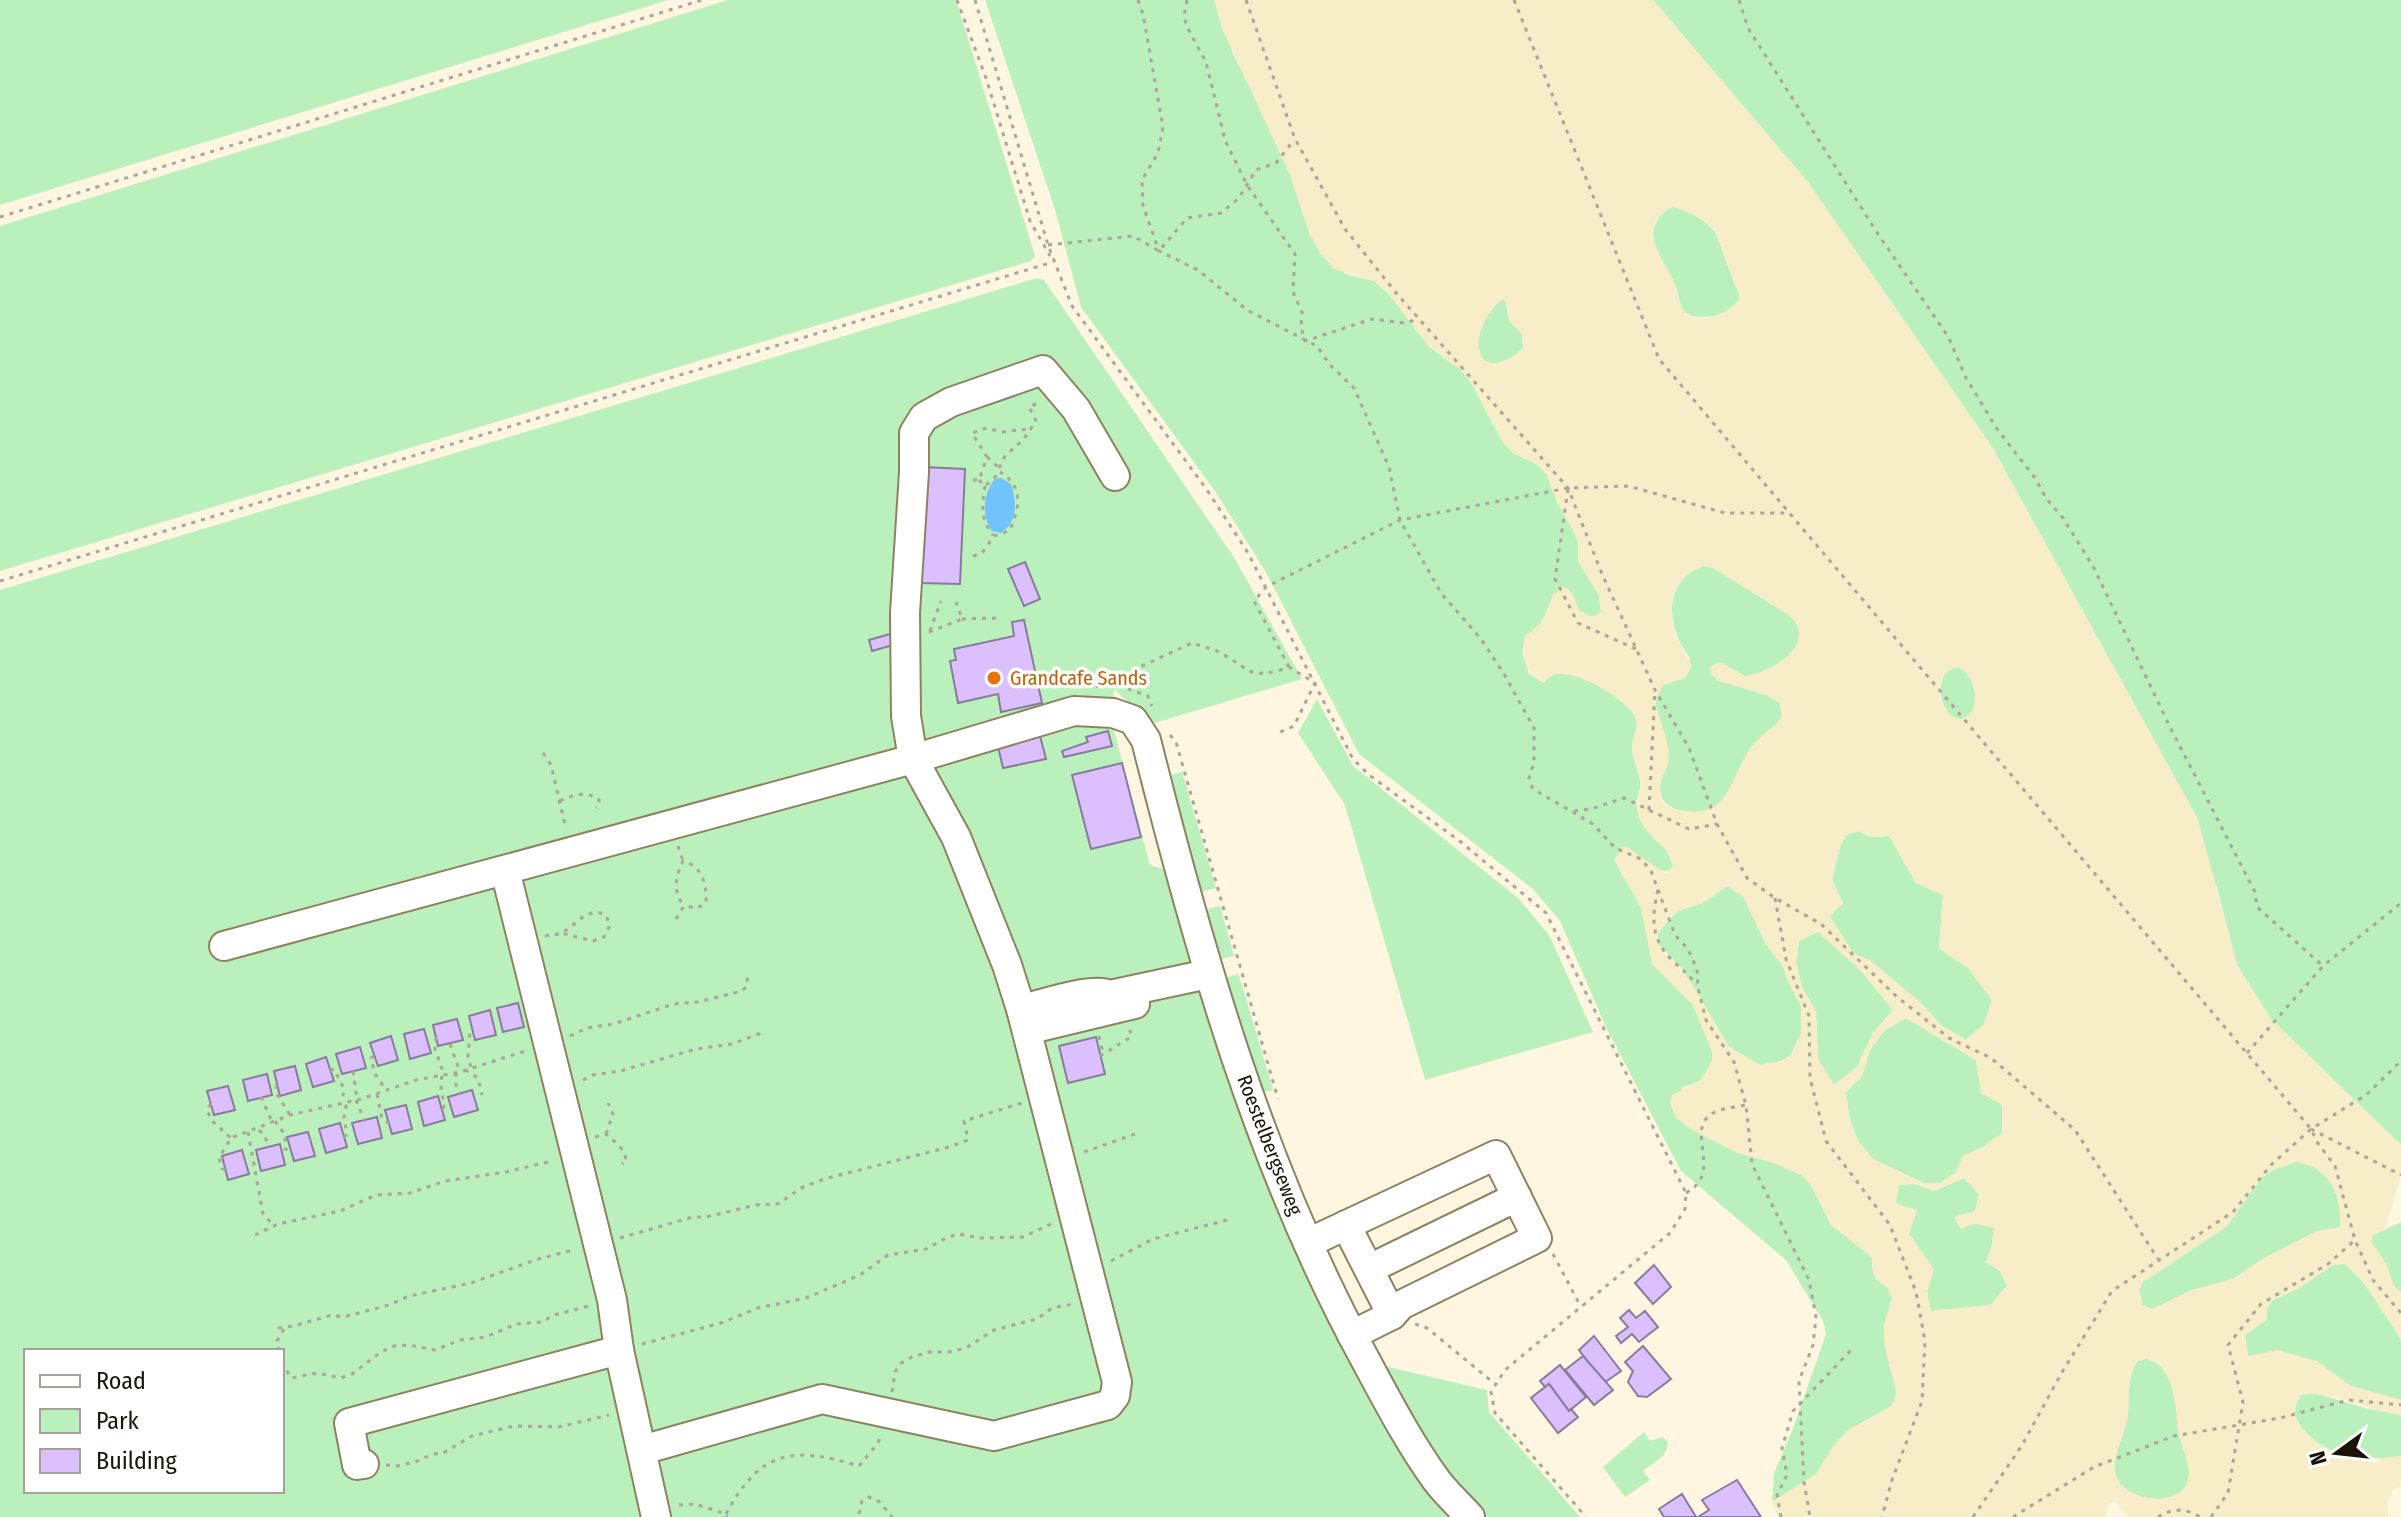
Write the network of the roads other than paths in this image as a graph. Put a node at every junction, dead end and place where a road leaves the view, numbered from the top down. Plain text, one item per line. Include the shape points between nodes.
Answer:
1 (1115, 476) dead end
2 (913, 759) junction
3 (505, 870) junction
4 (224, 946) dead end
5 (1210, 980) junction
6 (1024, 1020) junction
7 (1517, 1197) junction
8 (1346, 1225) junction
9 (1308, 1243) junction
10 (1369, 1269) junction
11 (1392, 1315) junction
12 (1352, 1335) junction
13 (619, 1350) junction
14 (642, 1450) junction
15 (364, 1464) road end
16 (655, 1514) edge
17 (1470, 1517) edge

1 - 2 street via 1046,413 1043,370 951,402 924,417 914,433 905,613 914,676 906,716
2 - 3 street
2 - 5 street, Roestelbergseweg via 1074,711 1113,713 1156,735 1187,902
2 - 6 street via 956,837
3 - 4 street
3 - 13 street via 612,1300
5 - 6 street
5 - 9 street, Roestelbergseweg
6 - 14 street via 1117,1382 1108,1405 994,1436 822,1399
7 - 8 street via 1496,1155
7 - 10 street
7 - 11 street via 1537,1238 1401,1305
8 - 9 street
8 - 10 street
9 - 12 street, Roestelbergseweg
10 - 11 street
11 - 12 street
12 - 17 street, Roestelbergseweg via 1430,1471
13 - 14 street
13 - 15 street via 349,1423 357,1465
14 - 16 street

